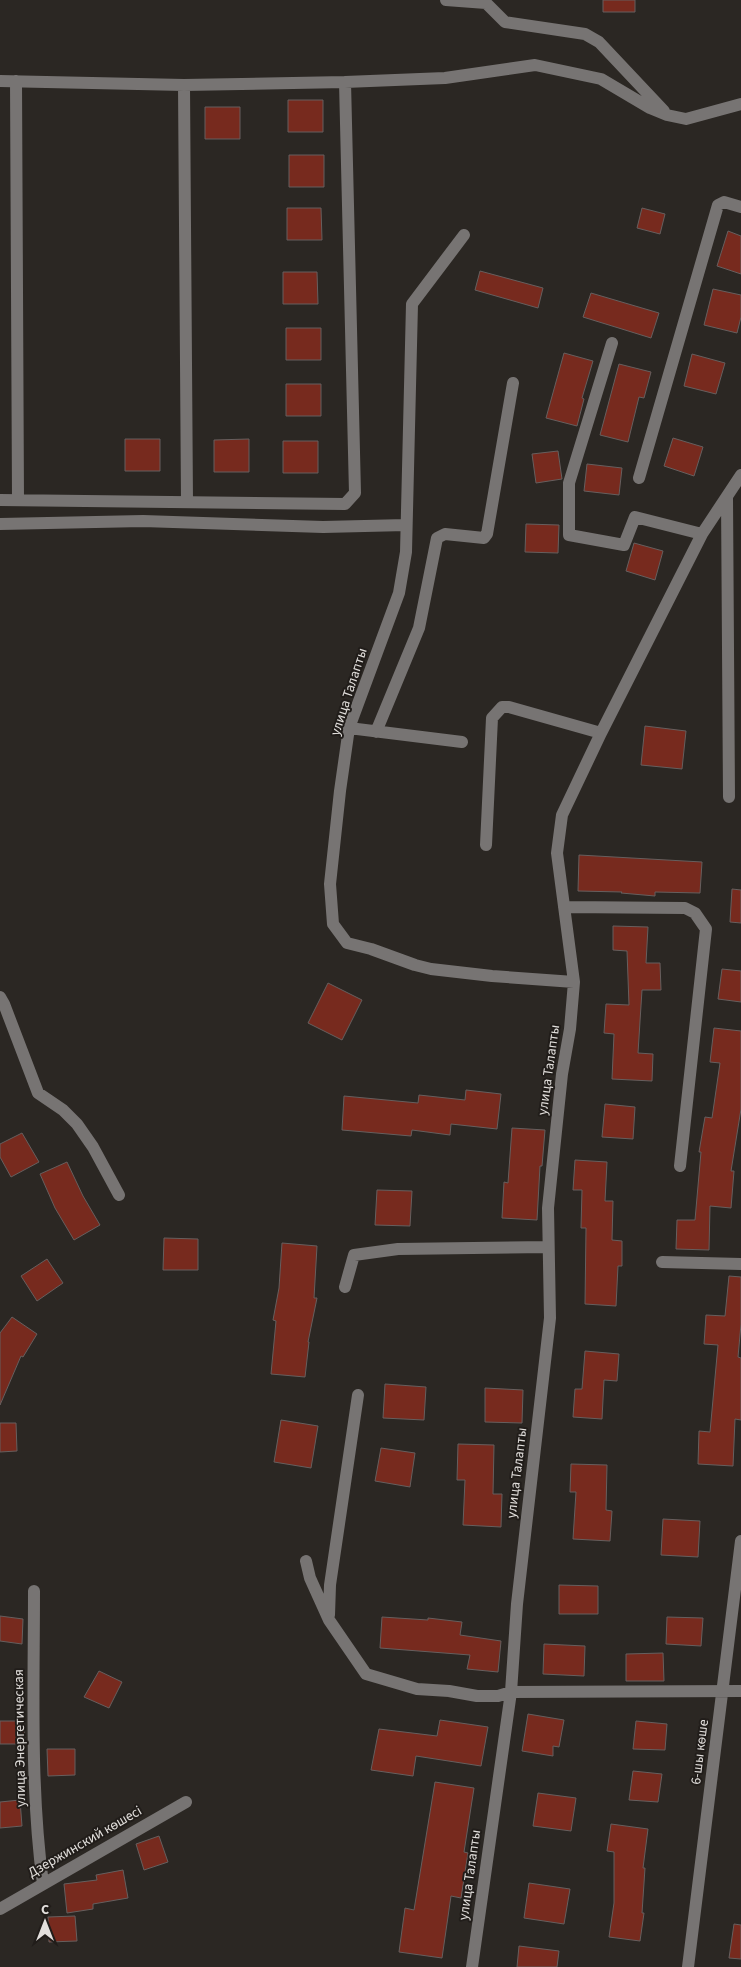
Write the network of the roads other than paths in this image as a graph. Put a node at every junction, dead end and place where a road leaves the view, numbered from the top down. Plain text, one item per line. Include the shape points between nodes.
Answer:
1 (446, 0) edge
2 (0, 81) edge
3 (16, 81) junction
4 (345, 82) junction
5 (184, 85) junction
6 (741, 104) edge
7 (667, 115) junction
8 (741, 207) edge
9 (464, 235) dead end
10 (612, 343) dead end
11 (513, 383) dead end
12 (741, 476) edge
13 (639, 478) dead end
14 (727, 498) junction
15 (0, 500) edge
16 (18, 500) junction
17 (187, 502) junction
18 (0, 524) edge
19 (406, 525) junction
20 (702, 534) junction
21 (349, 728) junction
22 (376, 732) junction
23 (601, 733) junction
24 (462, 742) dead end
25 (729, 797) dead end
26 (486, 845) dead end
27 (564, 907) junction
28 (574, 982) junction
29 (0, 997) edge
30 (680, 1166) dead end
31 (119, 1195) dead end
32 (548, 1247) junction
33 (662, 1262) dead end
34 (741, 1264) edge
35 (345, 1288) dead end
36 (358, 1395) dead end
37 (741, 1541) edge
38 (306, 1560) dead end
39 (34, 1591) dead end
40 (329, 1620) junction
41 (741, 1691) edge
42 (511, 1692) junction
43 (722, 1692) junction
44 (186, 1802) dead end
45 (42, 1884) junction
46 (0, 1910) edge
47 (472, 1967) edge
48 (688, 1967) edge

1 - 7 street via 486,3 505,22 585,34 599,42
2 - 3 street
3 - 5 street
3 - 16 street
4 - 5 street
4 - 7 street via 446,78 535,65 601,79
4 - 17 street via 355,493 345,504
5 - 17 street
6 - 7 street via 686,119
8 - 13 street via 724,202 718,205
9 - 19 street, улица Талапты via 412,304
10 - 20 street via 570,483 570,535 624,546 635,517
11 - 22 street via 488,534 484,538 445,534 437,538 419,628
12 - 14 street, улица Талапты
14 - 20 street, улица Талапты
14 - 25 street
15 - 16 street
16 - 17 street
18 - 19 street via 143,521 323,527
19 - 21 street, улица Талапты via 400,593
20 - 23 street, улица Талапты
21 - 22 street
21 - 28 street, улица Талапты via 330,884 333,924 347,943 431,969
22 - 24 street
23 - 26 street via 502,707 492,718
23 - 27 street, улица Талапты via 562,816 557,853
27 - 28 street, улица Талапты
27 - 30 street via 685,908 695,913 706,929
28 - 32 street, улица Талапты via 552,1172
29 - 31 street via 38,1093 64,1110 77,1124
32 - 35 street via 398,1249 354,1255
32 - 42 street, улица Талапты via 550,1318 517,1604
33 - 34 street
36 - 40 street via 330,1585
37 - 43 street, 6-шы көше
38 - 40 street via 310,1578
39 - 45 street, улица Энергетическая via 37,1839
40 - 42 street via 366,1674 416,1689 477,1696
41 - 43 street
42 - 43 street
42 - 47 street, улица Талапты
43 - 48 street, 6-шы көше
44 - 45 street, Дзержинский көшесі
45 - 46 street, Дзержинский көшесі

